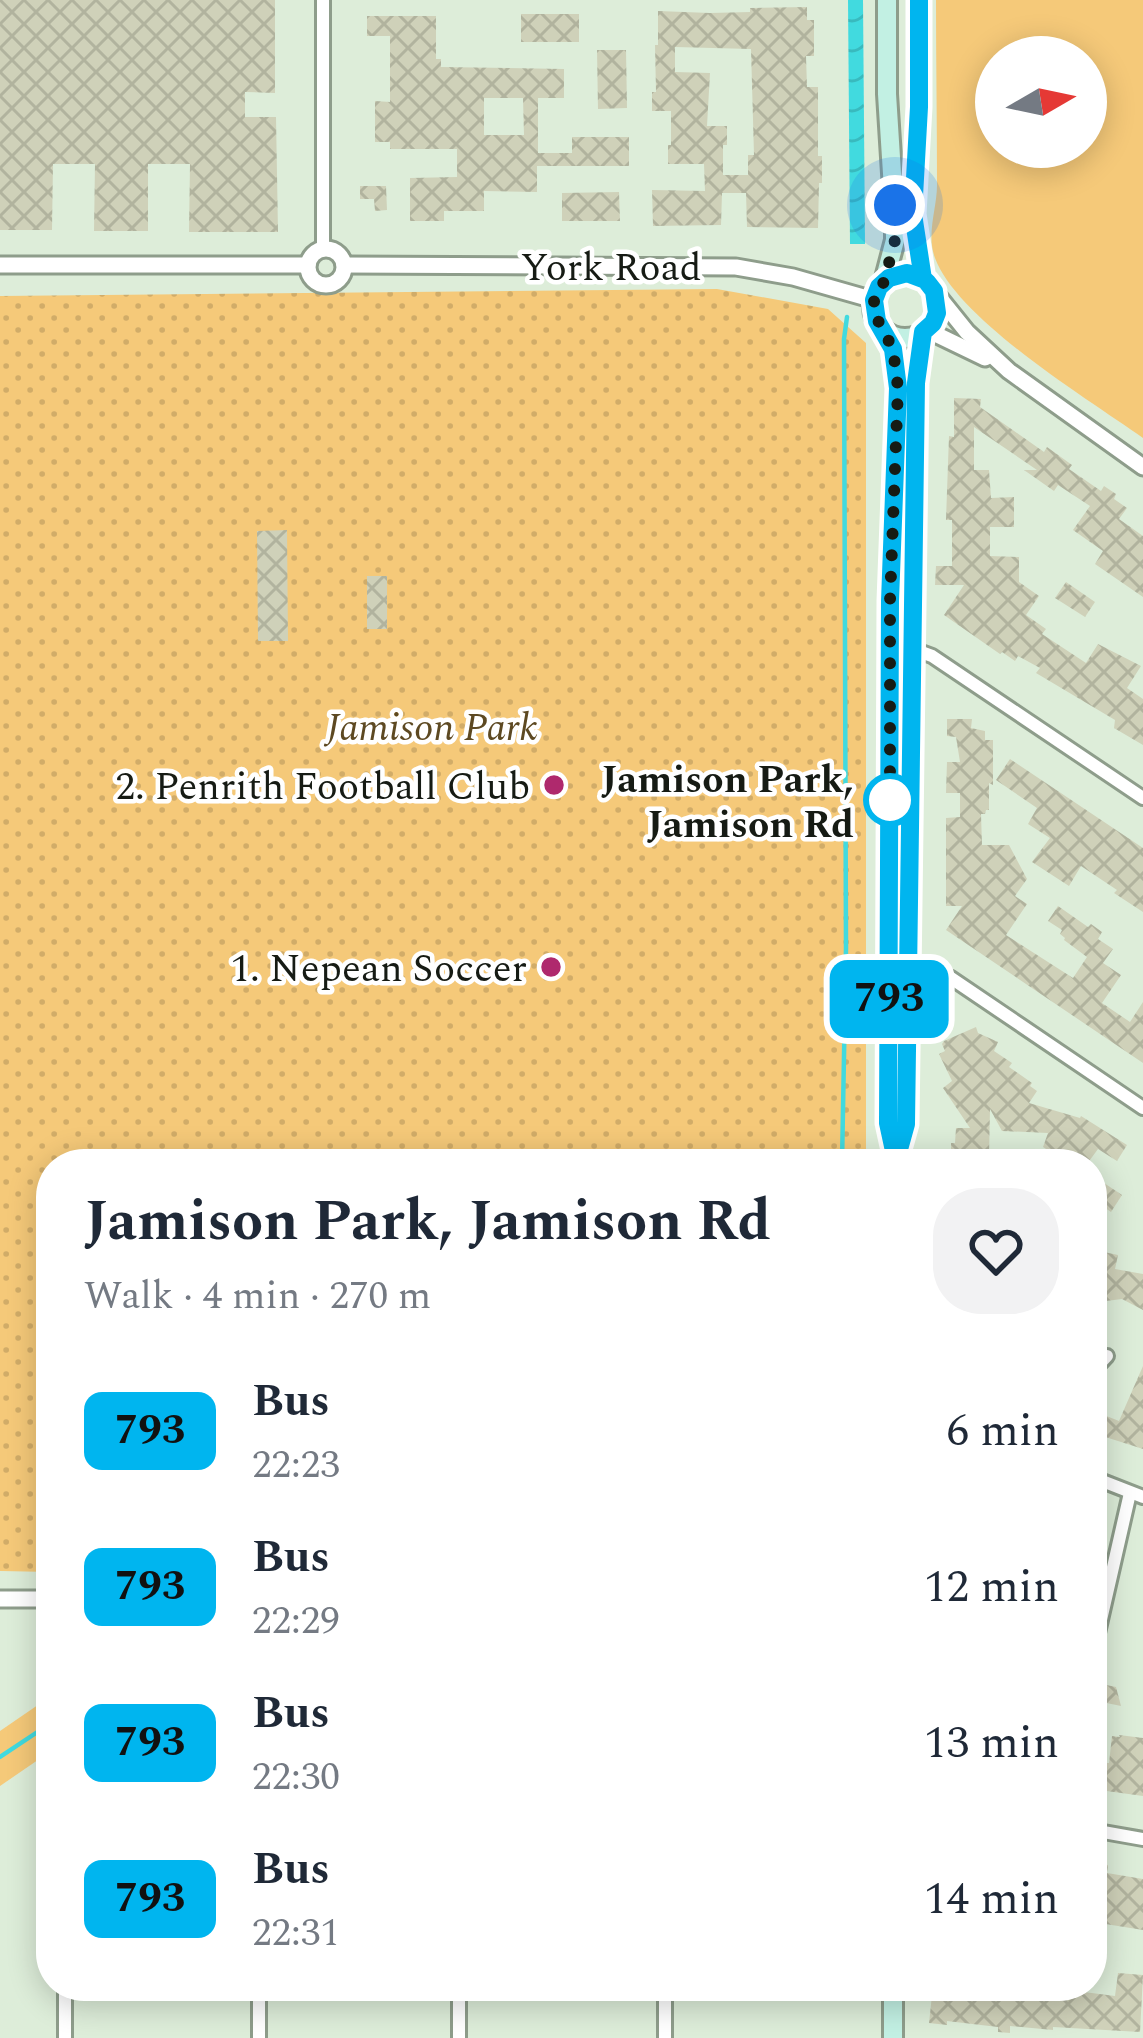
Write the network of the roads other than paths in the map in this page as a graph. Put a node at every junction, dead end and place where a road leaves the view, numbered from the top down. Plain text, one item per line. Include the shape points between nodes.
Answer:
1 (323, 0) edge
2 (887, 0) edge
3 (919, 0) edge
4 (322, 249) junction
5 (0, 265) edge
6 (308, 265) junction
7 (344, 266) junction
8 (884, 282) junction
9 (929, 285) junction
10 (874, 300) junction
11 (883, 329) junction
12 (925, 331) junction
13 (1009, 371) junction
14 (1143, 466) edge
15 (913, 649) junction
16 (1143, 798) edge
17 (910, 968) junction
18 (1143, 1108) edge
19 (893, 1149) edge
20 (899, 1149) edge
21 (1107, 1483) edge
22 (1136, 1495) edge
23 (0, 1599) edge
24 (36, 1599) edge
25 (1107, 1600) edge
26 (1107, 1833) edge
27 (1143, 1839) edge
28 (65, 2001) edge
29 (259, 2001) edge
30 (460, 2001) edge
31 (665, 2001) edge
32 (893, 2001) edge
33 (65, 2038) edge
34 (259, 2038) edge
35 (460, 2038) edge
36 (665, 2038) edge
37 (892, 2038) edge

1 - 4 street
2 - 8 main road via 895,240
3 - 9 main road via 913,214
4 - 6 street
4 - 7 street via 335,250
5 - 6 street, York Road
6 - 7 street, York Road via 314,280 328,285
7 - 10 street, York Road via 736,267
8 - 9 main road via 907,273
8 - 10 main road
9 - 12 main road via 937,313
9 - 13 street
10 - 11 main road
11 - 12 main road via 902,338
11 - 19 main road via 898,388 890,601
12 - 13 street
12 - 15 main road via 916,383
13 - 14 street
15 - 16 street
15 - 17 main road
17 - 18 street via 951,978
17 - 20 main road
21 - 22 street
22 - 25 street
23 - 24 street
26 - 27 street
28 - 33 street
29 - 34 street
30 - 35 street
31 - 36 street
32 - 37 main road

